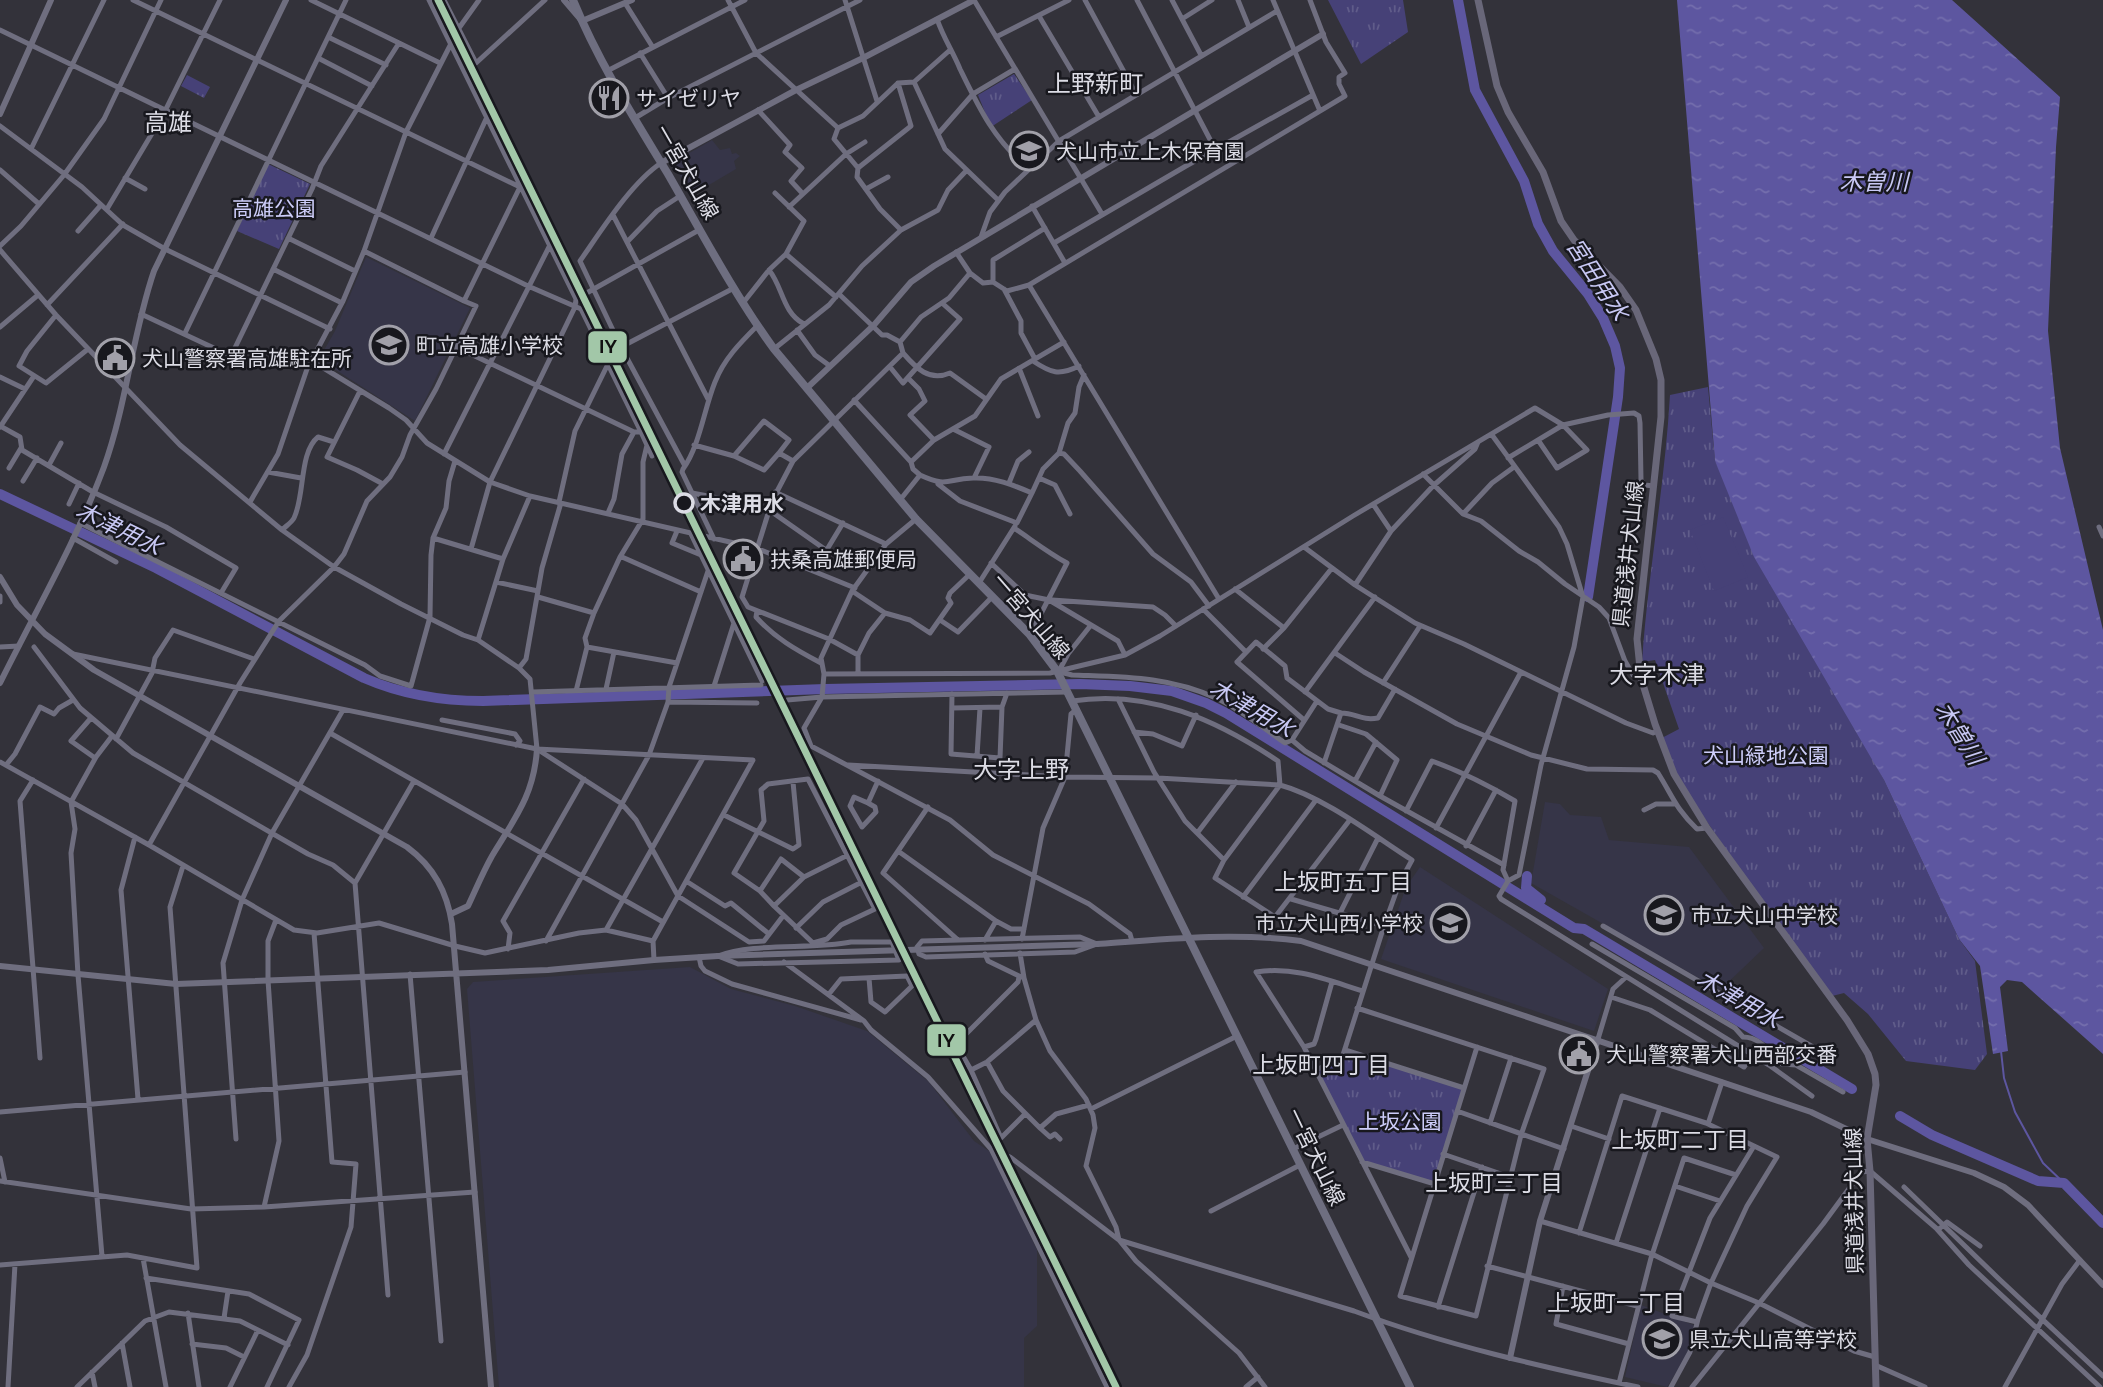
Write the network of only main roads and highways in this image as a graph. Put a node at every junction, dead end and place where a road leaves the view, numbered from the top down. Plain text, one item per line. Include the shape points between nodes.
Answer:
1 (573, 0) edge
2 (1478, 0) edge
3 (1410, 1387) edge
4 (1876, 1387) edge

1 - 3 main road, 一宮犬山線 via 635,118 757,326 916,519 1030,635 1057,671
2 - 4 main road, 県道浅井犬山線 via 1497,86 1543,172 1561,221 1636,310 1656,359 1662,398 1637,639 1641,678 1658,732 1674,774 1707,828 1847,1020 1875,1074 1867,1139

